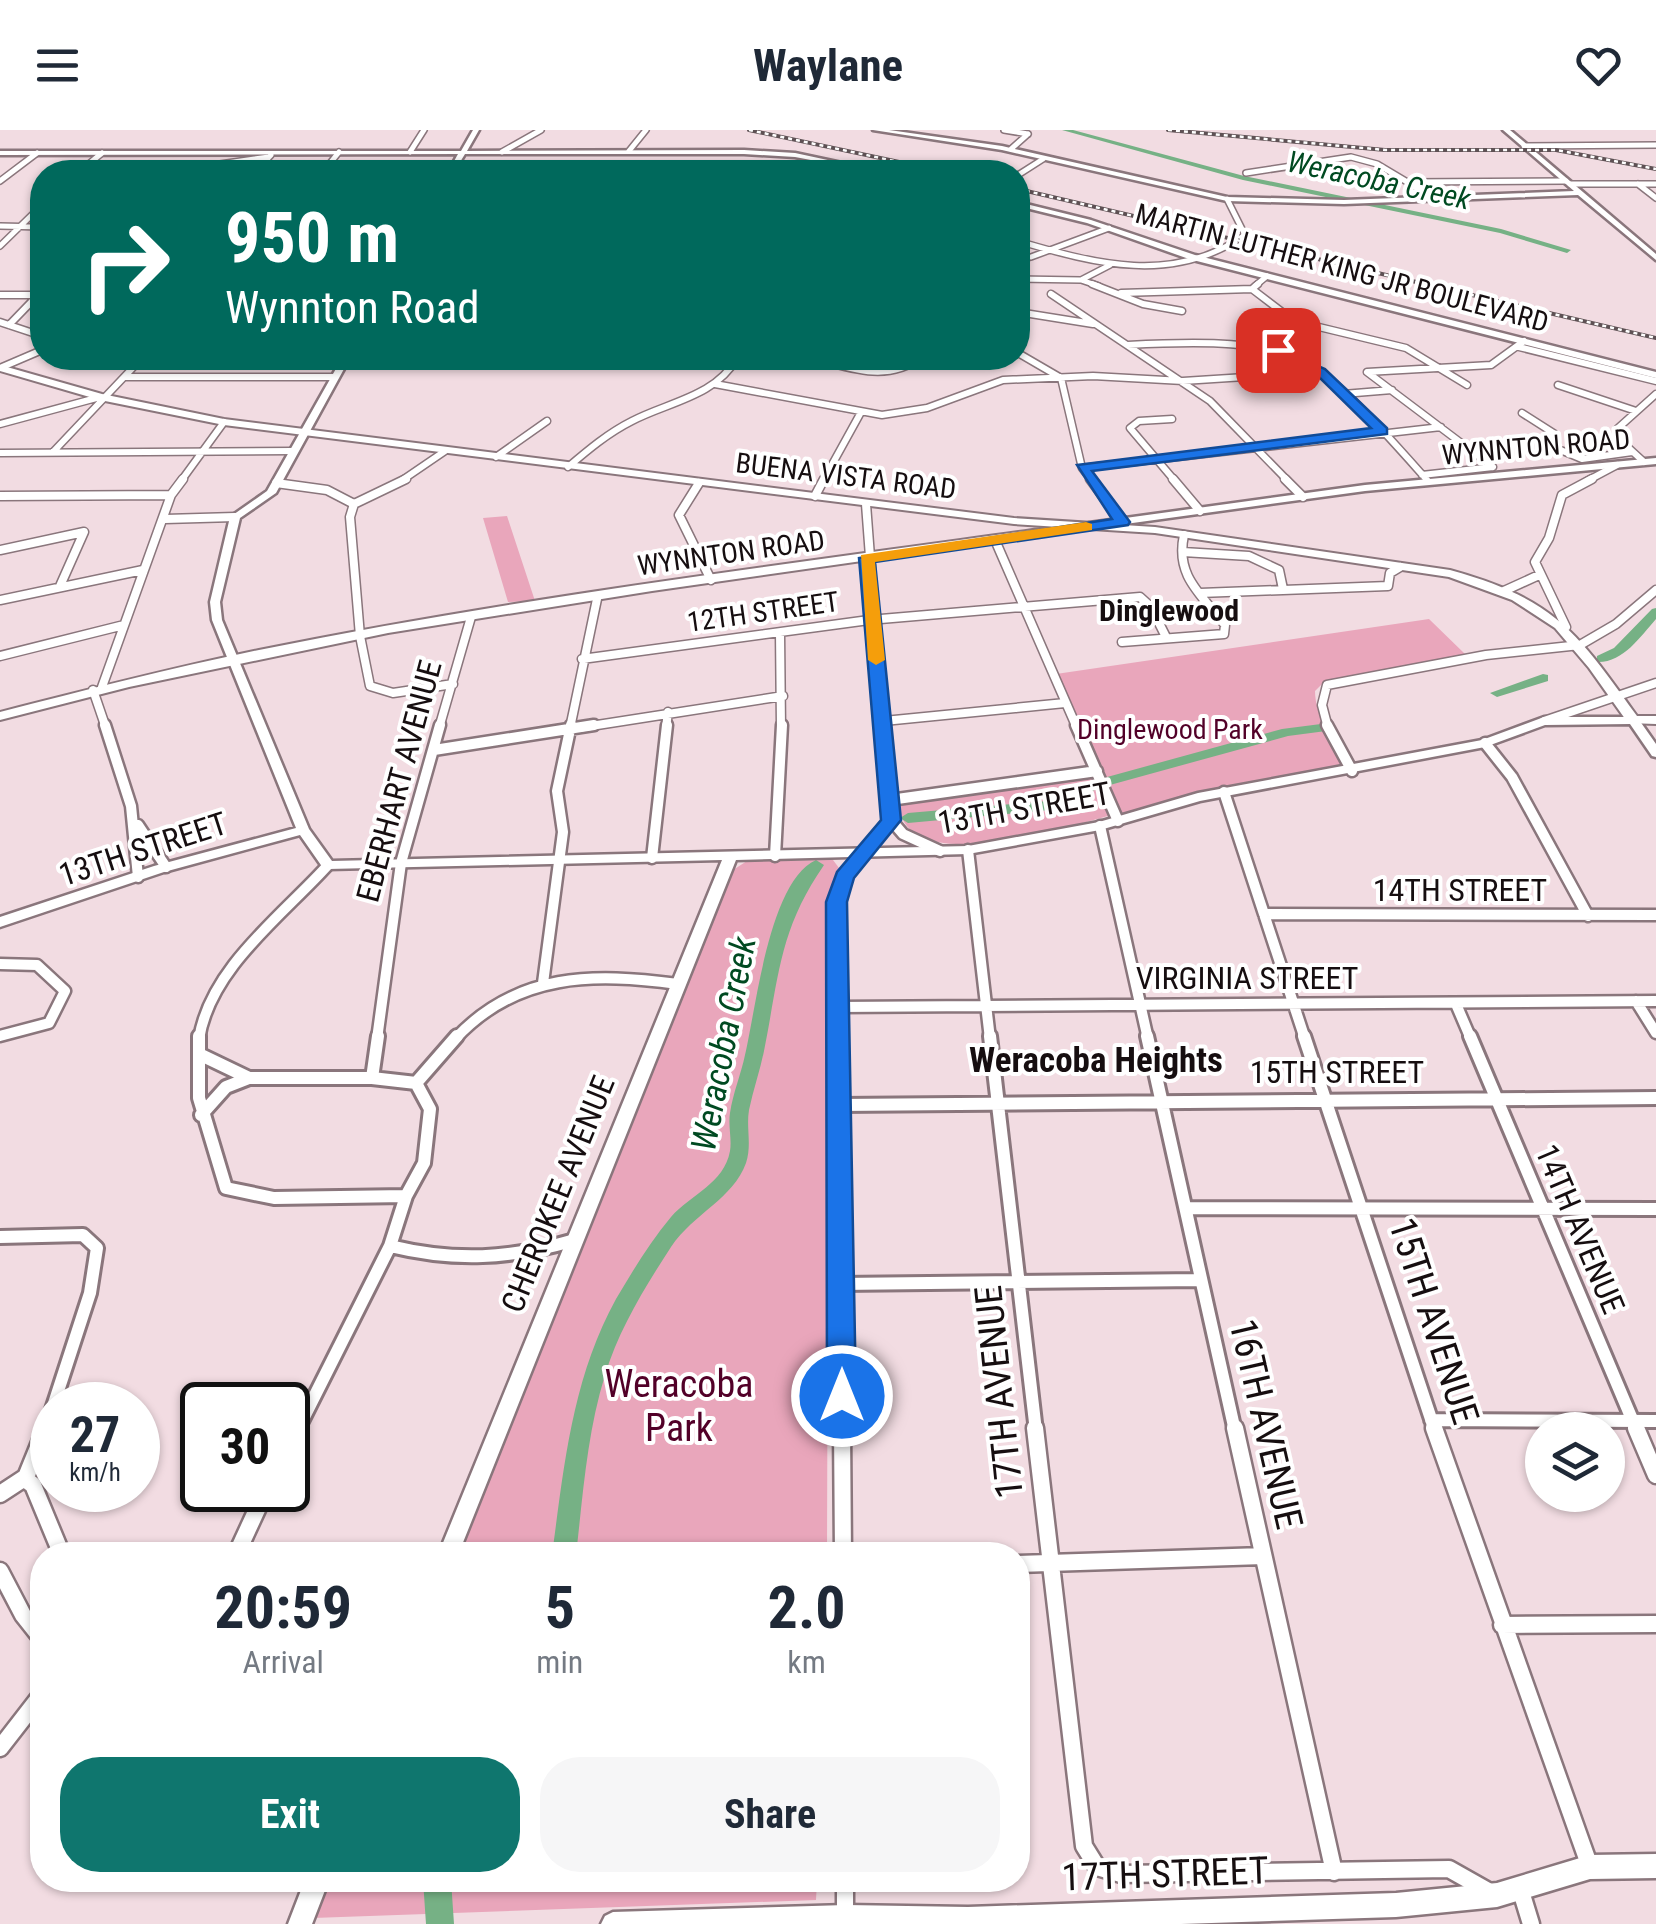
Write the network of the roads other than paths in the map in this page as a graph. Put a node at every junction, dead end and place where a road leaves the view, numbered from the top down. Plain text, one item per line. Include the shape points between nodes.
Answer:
1 (424, 130) edge
2 (476, 130) edge
3 (541, 130) edge
4 (646, 130) edge
5 (880, 130) edge
6 (1004, 130) edge
7 (1506, 130) edge
8 (1656, 145) edge
9 (1524, 146) junction
10 (1010, 149) junction
11 (185, 152) junction
12 (339, 152) junction
13 (410, 152) junction
14 (462, 152) junction
15 (502, 152) junction
16 (629, 152) junction
17 (0, 153) edge
18 (36, 153) junction
19 (102, 153) junction
20 (271, 155) junction
21 (1043, 159) junction
22 (94, 160) edge
23 (180, 160) edge
24 (242, 160) edge
25 (267, 160) edge
26 (333, 160) edge
27 (458, 160) edge
28 (817, 160) edge
29 (1030, 167) edge
30 (1246, 173) dead end
31 (0, 181) edge
32 (1406, 182) junction
33 (1470, 182) junction
34 (1568, 183) junction
35 (1638, 184) junction
36 (1656, 184) edge
37 (1580, 193) junction
38 (1486, 197) junction
39 (1434, 198) junction
40 (1656, 198) edge
41 (1227, 199) junction
42 (1030, 207) edge
43 (30, 218) edge
44 (0, 226) edge
45 (19, 226) junction
46 (30, 226) edge
47 (1108, 228) junction
48 (1030, 245) edge
49 (0, 246) edge
50 (1054, 252) junction
51 (1031, 257) dead end
52 (1656, 258) edge
53 (1202, 259) junction
54 (1110, 264) junction
55 (1268, 276) junction
56 (1030, 279) edge
57 (1081, 280) junction
58 (1252, 290) junction
59 (1121, 293) junction
60 (1051, 294) dead end
61 (0, 295) edge
62 (30, 295) edge
63 (30, 303) edge
64 (1182, 311) dead end
65 (1030, 314) edge
66 (4, 324) edge
67 (1097, 325) junction
68 (30, 332) edge
69 (1521, 344) junction
70 (1128, 345) junction
71 (30, 355) edge
72 (1030, 361) edge
73 (1436, 364) junction
74 (0, 368) edge
75 (131, 370) edge
76 (338, 370) edge
77 (732, 370) edge
78 (1320, 372) junction
79 (125, 377) junction
80 (334, 377) junction
81 (1061, 378) junction
82 (1656, 378) edge
83 (1183, 381) junction
84 (715, 384) junction
85 (1468, 385) dead end
86 (1558, 385) dead end
87 (1392, 390) junction
88 (1344, 394) junction
89 (1656, 394) edge
90 (100, 397) junction
91 (1636, 411) junction
92 (1522, 413) dead end
93 (860, 414) junction
94 (1172, 419) dead end
95 (546, 420) dead end
96 (224, 422) junction
97 (0, 424) edge
98 (1441, 427) junction
99 (1382, 431) junction
100 (303, 432) junction
101 (1256, 446) junction
102 (200, 451) junction
103 (293, 451) junction
104 (445, 451) junction
105 (0, 452) edge
106 (53, 452) junction
107 (1632, 452) junction
108 (496, 456) junction
109 (1157, 460) junction
110 (1650, 462) edge
111 (1617, 464) junction
112 (568, 466) junction
113 (1082, 468) junction
114 (1425, 478) junction
115 (276, 483) junction
116 (699, 483) junction
117 (171, 495) junction
118 (0, 496) edge
119 (815, 496) junction
120 (1303, 496) junction
121 (354, 504) junction
122 (866, 504) junction
123 (1200, 511) junction
124 (236, 517) junction
125 (166, 519) junction
126 (1122, 522) junction
127 (1153, 524) junction
128 (1082, 527) junction
129 (1184, 534) junction
130 (994, 540) junction
131 (0, 550) edge
132 (1183, 552) junction
133 (867, 558) junction
134 (1400, 567) junction
135 (143, 570) junction
136 (1539, 575) junction
137 (711, 580) junction
138 (60, 586) junction
139 (1283, 589) junction
140 (1656, 590) edge
141 (1504, 591) junction
142 (1200, 593) junction
143 (598, 598) junction
144 (0, 600) edge
145 (1023, 608) junction
146 (472, 618) junction
147 (872, 620) junction
148 (124, 625) junction
149 (1566, 628) junction
150 (780, 633) junction
151 (360, 636) junction
152 (1166, 637) junction
153 (1122, 642) dead end
154 (1580, 645) junction
155 (0, 656) edge
156 (582, 659) junction
157 (233, 660) junction
158 (1656, 683) edge
159 (452, 684) junction
160 (97, 689) junction
161 (783, 696) junction
162 (1616, 696) junction
163 (1066, 703) junction
164 (668, 712) junction
165 (0, 716) edge
166 (1634, 720) junction
167 (1656, 720) edge
168 (884, 721) junction
169 (1544, 721) junction
170 (568, 728) junction
171 (1485, 743) junction
172 (434, 750) junction
173 (1656, 753) edge
174 (1352, 770) junction
175 (1098, 775) junction
176 (1224, 792) junction
177 (890, 800) junction
178 (134, 818) junction
179 (891, 820) junction
180 (1118, 821) junction
181 (1100, 826) junction
182 (303, 830) junction
183 (968, 850) junction
184 (940, 851) junction
185 (861, 854) junction
186 (775, 856) junction
187 (730, 857) junction
188 (652, 858) junction
189 (560, 860) junction
190 (401, 863) junction
191 (328, 865) junction
192 (166, 867) junction
193 (138, 877) junction
194 (1264, 914) junction
195 (1656, 915) edge
196 (1588, 916) junction
197 (0, 922) edge
198 (0, 964) edge
199 (542, 982) junction
200 (678, 984) junction
201 (1636, 1001) junction
202 (1656, 1001) edge
203 (1294, 1004) junction
204 (1456, 1004) junction
205 (988, 1006) junction
206 (1137, 1006) junction
207 (839, 1007) junction
208 (1656, 1034) edge
209 (0, 1036) edge
210 (199, 1054) junction
211 (250, 1078) junction
212 (372, 1078) junction
213 (416, 1083) junction
214 (1495, 1098) junction
215 (1656, 1098) edge
216 (1328, 1100) junction
217 (1162, 1102) junction
218 (1000, 1104) junction
219 (839, 1105) junction
220 (200, 1115) junction
221 (406, 1196) junction
222 (1186, 1208) junction
223 (1364, 1210) junction
224 (1542, 1210) junction
225 (1656, 1210) edge
226 (0, 1236) edge
227 (574, 1240) junction
228 (390, 1246) junction
229 (1199, 1280) junction
230 (840, 1284) junction
231 (1021, 1284) junction
232 (310, 1404) edge
233 (1431, 1420) junction
234 (1632, 1421) junction
235 (1656, 1421) edge
236 (1656, 1474) edge
237 (25, 1479) junction
238 (0, 1494) edge
239 (256, 1512) edge
240 (57, 1542) edge
241 (242, 1542) edge
242 (453, 1542) edge
243 (843, 1542) edge
244 (1263, 1556) junction
245 (1030, 1564) edge
246 (1048, 1564) junction
247 (0, 1571) edge
248 (30, 1624) edge
249 (1656, 1624) edge
250 (1502, 1625) junction
251 (30, 1709) edge
252 (0, 1748) edge
253 (1656, 1866) edge
254 (1590, 1867) junction
255 (1334, 1872) junction
256 (313, 1892) edge
257 (845, 1892) edge
258 (1508, 1892) junction
259 (1070, 1919) edge
260 (846, 1921) edge
261 (965, 1922) edge
262 (300, 1924) edge
263 (613, 1924) edge
264 (1531, 1924) edge

1 - 13 street
2 - 14 main road
3 - 15 street
4 - 16 street
5 - 10 main road
6 - 10 street via 1028,134
7 - 9 main road
8 - 9 street
9 - 34 main road
10 - 21 main road
11 - 19 main road
11 - 20 main road
11 - 23 street
12 - 13 main road
12 - 20 main road
12 - 26 street
13 - 14 main road
14 - 15 main road
14 - 27 main road
15 - 16 main road
16 - 28 main road via 773,152
17 - 18 main road
18 - 19 main road
18 - 31 street
19 - 22 street
20 - 24 street
20 - 25 street
21 - 29 street
21 - 41 main road
30 - 32 street via 1339,156 1373,162
32 - 33 street
32 - 39 street
33 - 34 street
33 - 38 street
34 - 35 street
34 - 37 main road
35 - 36 street
35 - 40 street
37 - 38 main road
37 - 52 main road
38 - 39 main road
39 - 41 main road
41 - 53 street via 1244,230 1239,240
42 - 47 main road, MARTIN LUTHER KING JR BOULEVARD
43 - 45 street
44 - 45 street
45 - 46 street
45 - 49 street
47 - 50 street
47 - 53 main road, MARTIN LUTHER KING JR BOULEVARD
48 - 50 street
50 - 51 street
50 - 54 street
53 - 54 street via 1177,266
53 - 55 main road, MARTIN LUTHER KING JR BOULEVARD
54 - 57 street
55 - 58 street
55 - 69 main road, MARTIN LUTHER KING JR BOULEVARD
56 - 57 street
57 - 59 street
58 - 59 street
58 - 73 street via 1294,321 1406,348
59 - 64 street via 1150,310
60 - 67 street
61 - 62 street
63 - 66 street
65 - 67 street
66 - 68 street
67 - 70 street
69 - 73 street via 1502,362
69 - 82 main road, MARTIN LUTHER KING JR BOULEVARD
70 - 78 street via 1256,346 1296,355
70 - 83 street
71 - 74 street
72 - 81 street
73 - 85 street
73 - 87 street via 1367,372
74 - 90 main road, BUENA VISTA ROAD
75 - 79 street
76 - 80 main road
77 - 84 street
78 - 83 street
78 - 88 street
79 - 80 street
79 - 90 street
80 - 100 main road
81 - 83 street
81 - 93 street via 1003,380 927,408
81 - 113 street
83 - 101 street
84 - 93 street
84 - 112 street via 632,421
86 - 91 street
87 - 88 street
87 - 98 street
88 - 99 street
89 - 91 street
90 - 96 main road, BUENA VISTA ROAD
90 - 97 street
90 - 106 street
91 - 107 street via 1617,429
92 - 107 street via 1554,434 1558,448 1572,458
93 - 119 street
94 - 109 street via 1132,424
95 - 108 street
96 - 100 main road, BUENA VISTA ROAD
96 - 102 street
98 - 99 street
98 - 114 street, WYNNTON ROAD via 1493,467
99 - 101 street
99 - 114 street
100 - 103 main road
100 - 104 main road, BUENA VISTA ROAD
101 - 109 street
101 - 120 street
102 - 103 street
102 - 106 street
102 - 117 street
103 - 115 main road
104 - 108 main road, BUENA VISTA ROAD
104 - 121 street via 418,473
105 - 106 street
107 - 110 street
108 - 112 main road, BUENA VISTA ROAD
109 - 113 street
109 - 123 street
110 - 111 main road, WYNNTON ROAD
111 - 114 main road, WYNNTON ROAD
111 - 136 street via 1562,495 1535,562
112 - 116 main road, BUENA VISTA ROAD
113 - 126 street
114 - 120 main road, WYNNTON ROAD
115 - 121 street via 327,490
115 - 124 main road
116 - 119 main road, BUENA VISTA ROAD
116 - 137 street via 678,516
117 - 118 street
117 - 125 street
119 - 122 main road, BUENA VISTA ROAD
120 - 123 main road, WYNNTON ROAD
121 - 151 street
122 - 128 main road, BUENA VISTA ROAD
122 - 133 street
123 - 127 main road, WYNNTON ROAD
124 - 125 street
124 - 157 main road via 215,602
125 - 135 street
126 - 127 main road, WYNNTON ROAD
126 - 128 main road, WYNNTON ROAD
127 - 128 main road, BUENA VISTA ROAD
127 - 129 main road, BUENA VISTA ROAD
128 - 130 main road, WYNNTON ROAD
129 - 132 street
129 - 134 main road, BUENA VISTA ROAD
130 - 133 main road, WYNNTON ROAD
130 - 145 street
131 - 138 street via 84,532
132 - 139 street via 1259,558 1278,570
132 - 142 street via 1182,568
133 - 137 main road, WYNNTON ROAD
133 - 147 street
134 - 139 street via 1390,573 1388,586
134 - 141 main road, BUENA VISTA ROAD
135 - 138 street
135 - 148 street
136 - 141 street
136 - 149 street
137 - 143 main road, WYNNTON ROAD
138 - 144 street
139 - 142 street
140 - 154 street
141 - 149 main road, BUENA VISTA ROAD
142 - 152 street via 1225,625 1224,634
143 - 146 main road, WYNNTON ROAD
143 - 156 street
145 - 147 street, 12TH STREET
145 - 152 street, 12TH STREET via 1140,596
145 - 163 street
146 - 151 main road, WYNNTON ROAD
146 - 159 street, EBERHART AVENUE
147 - 150 street, 12TH STREET
147 - 168 street
148 - 155 street
148 - 160 street
149 - 154 main road, BUENA VISTA ROAD
150 - 156 street, 12TH STREET
150 - 161 street
151 - 157 main road, WYNNTON ROAD
151 - 159 street via 375,690
152 - 153 street
154 - 162 main road, BUENA VISTA ROAD
154 - 174 street via 1427,664 1327,685 1322,709
156 - 170 street
157 - 160 main road, WYNNTON ROAD
157 - 182 main road
158 - 162 street
159 - 172 street, EBERHART AVENUE
160 - 165 main road, WYNNTON ROAD
160 - 178 street
161 - 164 street
161 - 186 street
162 - 166 main road, BUENA VISTA ROAD
162 - 169 street
163 - 168 street
163 - 175 street
164 - 170 street
164 - 188 street
166 - 167 main road, 13TH STREET
166 - 169 main road, 13TH STREET
166 - 173 main road
168 - 177 street
169 - 171 main road, 13TH STREET
170 - 172 street
170 - 189 street via 556,791
171 - 174 main road, 13TH STREET
171 - 196 street via 1512,777
172 - 190 street, EBERHART AVENUE
174 - 176 main road, 13TH STREET
175 - 177 street
175 - 180 street
176 - 180 main road, 13TH STREET
176 - 194 street, 15TH AVENUE
177 - 179 street
178 - 192 street
178 - 193 street
179 - 184 street
179 - 185 street
180 - 181 main road, 13TH STREET
181 - 183 main road, 13TH STREET
181 - 206 street, 16TH AVENUE
182 - 191 main road
182 - 192 main road, 13TH STREET
183 - 184 main road, 13TH STREET
183 - 205 street, 17TH AVENUE
184 - 185 main road, 13TH STREET
185 - 186 main road, 13TH STREET
185 - 207 street via 844,876 837,902
186 - 187 main road, 13TH STREET
187 - 188 main road, 13TH STREET
187 - 200 main road, CHEROKEE AVENUE
188 - 189 main road, 13TH STREET
189 - 190 main road, 13TH STREET
189 - 199 street
190 - 191 main road, 13TH STREET
190 - 212 street, EBERHART AVENUE
191 - 210 street via 222,983 200,1027
192 - 193 main road, 13TH STREET
193 - 197 main road, 13TH STREET
194 - 196 street, 14TH STREET
194 - 203 street, 15TH AVENUE
195 - 196 street, 14TH STREET
198 - 209 street via 36,964 65,990 49,1023
199 - 200 street via 592,975
199 - 213 street via 485,1010
200 - 227 main road, CHEROKEE AVENUE
201 - 202 street, VIRGINIA STREET
201 - 204 street, VIRGINIA STREET
201 - 208 street
203 - 204 street, VIRGINIA STREET
203 - 206 street, VIRGINIA STREET
203 - 216 street, 15TH AVENUE
204 - 214 street, 14TH AVENUE
205 - 206 street, VIRGINIA STREET
205 - 207 street, VIRGINIA STREET
205 - 218 street, 17TH AVENUE
206 - 217 street, 16TH AVENUE
207 - 219 street
210 - 211 street
210 - 220 street
211 - 212 street
211 - 220 street via 226,1086
212 - 213 street
213 - 221 street via 430,1109 429,1131 424,1163
214 - 215 street, 15TH STREET
214 - 216 street, 15TH STREET
214 - 224 street, 14TH AVENUE
216 - 217 street, 15TH STREET
216 - 223 street, 15TH AVENUE
217 - 218 street, 15TH STREET
217 - 222 street, 16TH AVENUE
218 - 219 street, 15TH STREET
218 - 231 street, 17TH AVENUE
219 - 230 street
220 - 221 street via 226,1188 244,1195
221 - 228 street
222 - 223 street
222 - 229 street, 16TH AVENUE
223 - 224 street
223 - 233 street, 15TH AVENUE
224 - 225 street
224 - 234 street, 14TH AVENUE
226 - 237 street via 83,1234 98,1253
227 - 228 street via 480,1263 421,1257
227 - 242 main road, CHEROKEE AVENUE
228 - 232 street
229 - 231 street
229 - 244 street, 16TH AVENUE
230 - 231 street
230 - 243 street
231 - 246 street, 17TH AVENUE
233 - 234 street
233 - 250 street, 15TH AVENUE
234 - 235 street
234 - 236 street, 14TH AVENUE
237 - 238 street
237 - 240 street
239 - 241 street
244 - 246 street
244 - 255 street, 16TH AVENUE
245 - 246 street
246 - 255 street, 17TH AVENUE via 1084,1846 1097,1867 1146,1875
247 - 248 street
249 - 250 street
250 - 254 street, 15TH AVENUE
251 - 252 street
253 - 254 main road, 17TH STREET
254 - 258 main road, 17TH STREET
255 - 258 street via 1449,1869
256 - 262 main road
257 - 260 street
258 - 259 main road, 17TH STREET via 1396,1904
258 - 264 street
259 - 261 main road, 17TH STREET
260 - 261 main road, 17TH STREET
260 - 263 main road, 17TH STREET

